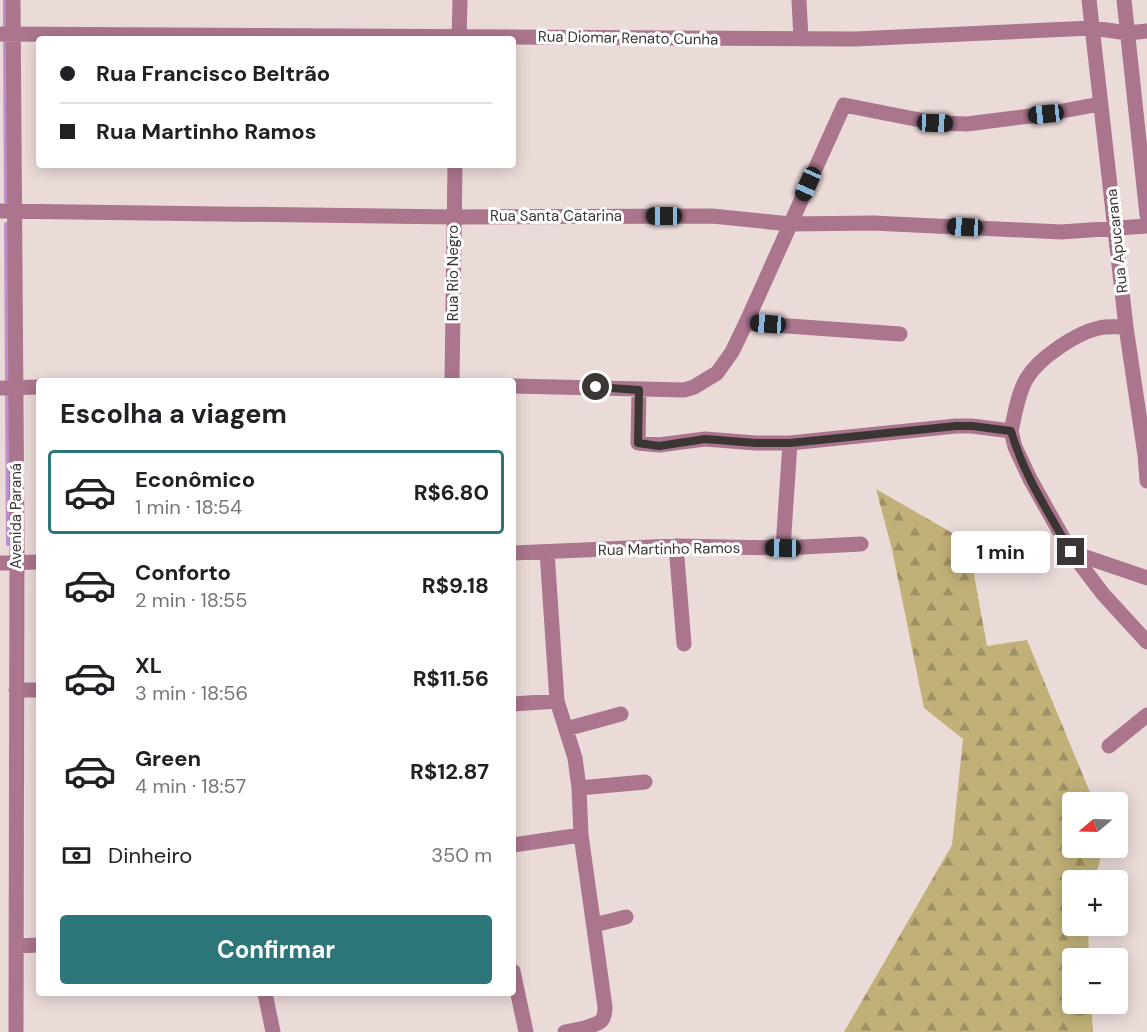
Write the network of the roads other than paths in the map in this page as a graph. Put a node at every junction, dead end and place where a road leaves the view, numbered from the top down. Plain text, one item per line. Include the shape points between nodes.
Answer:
1 (13, 0) edge
2 (460, 0) edge
3 (799, 0) edge
4 (1089, 0) edge
5 (1124, 0) edge
6 (1096, 29) junction
7 (1147, 31) edge
8 (1124, 32) junction
9 (7, 34) edge
10 (308, 36) edge
11 (459, 36) edge
12 (516, 37) edge
13 (801, 39) junction
14 (1100, 104) junction
15 (455, 168) edge
16 (7, 211) edge
17 (453, 217) junction
18 (1145, 222) edge
19 (790, 224) junction
20 (1119, 228) junction
21 (746, 323) junction
22 (1126, 327) junction
23 (900, 334) dead end
24 (452, 378) edge
25 (516, 386) edge
26 (36, 387) edge
27 (8, 388) edge
28 (639, 390) junction
29 (1141, 391) edge
30 (1011, 431) junction
31 (790, 443) junction
32 (1147, 481) edge
33 (861, 544) dead end
34 (676, 546) junction
35 (783, 548) junction
36 (548, 552) junction
37 (1071, 552) junction
38 (516, 553) edge
39 (16, 562) junction
40 (36, 562) edge
41 (0, 563) edge
42 (1147, 578) edge
43 (1147, 642) edge
44 (684, 645) dead end
45 (16, 690) junction
46 (36, 690) edge
47 (557, 701) junction
48 (516, 704) edge
49 (621, 714) dead end
50 (1147, 715) edge
51 (566, 729) junction
52 (1109, 746) dead end
53 (645, 782) dead end
54 (579, 788) junction
55 (580, 835) junction
56 (516, 844) edge
57 (626, 917) dead end
58 (594, 925) junction
59 (36, 945) edge
60 (16, 946) junction
61 (516, 984) edge
62 (267, 996) edge
63 (585, 1030) edge
64 (16, 1032) edge
65 (273, 1032) edge
66 (526, 1032) edge
67 (565, 1032) edge

1 - 9 street, Avenida Paraná
2 - 11 street
3 - 13 street
4 - 6 street, Rua Apucarana
5 - 8 street
6 - 8 street, Rua Diomar Renato Cunha
6 - 13 street, Rua Diomar Renato Cunha
6 - 14 street, Rua Apucarana
7 - 8 street, Rua Diomar Renato Cunha
8 - 18 street
9 - 10 street, Rua Diomar Renato Cunha
9 - 16 street, Avenida Paraná
12 - 13 street, Rua Diomar Renato Cunha
14 - 19 street via 967,124 935,123 844,105
14 - 20 street, Rua Apucarana
15 - 17 street, Rua Rio Negro
16 - 17 street, Rua Santa Catarina
16 - 27 street, Avenida Paraná
17 - 19 street, Rua Santa Catarina via 712,216
17 - 24 street, Rua Rio Negro
18 - 20 street, Rua Santa Catarina
19 - 20 street, Rua Santa Catarina via 1061,232
19 - 21 street
20 - 22 street, Rua Apucarana
21 - 23 street
21 - 28 street via 724,364 706,381 684,390
22 - 29 street, Rua Apucarana
22 - 30 street via 1100,327 1071,340 1041,362 1026,380
25 - 28 street
26 - 27 street
27 - 39 street, Avenida Paraná
28 - 31 street via 638,443 659,446 705,439
29 - 32 street, Rua Apucarana
30 - 31 street via 956,426
30 - 37 street via 1030,479
31 - 35 street
33 - 35 street, Rua Martinho Ramos
34 - 35 street, Rua Martinho Ramos
34 - 36 street, Rua Martinho Ramos
34 - 44 street
36 - 38 street, Rua Martinho Ramos
36 - 47 street
37 - 42 street
37 - 43 street
39 - 40 street
39 - 41 street
39 - 45 street, Avenida Paraná
45 - 46 street
45 - 60 street, Avenida Paraná
47 - 48 street
47 - 51 street
49 - 51 street
50 - 52 street
51 - 54 street
53 - 54 street
54 - 55 street
55 - 56 street
55 - 58 street
57 - 58 street
58 - 63 street via 605,1016
59 - 60 street
60 - 64 street, Avenida Paraná
61 - 66 street
62 - 65 street
63 - 67 street

